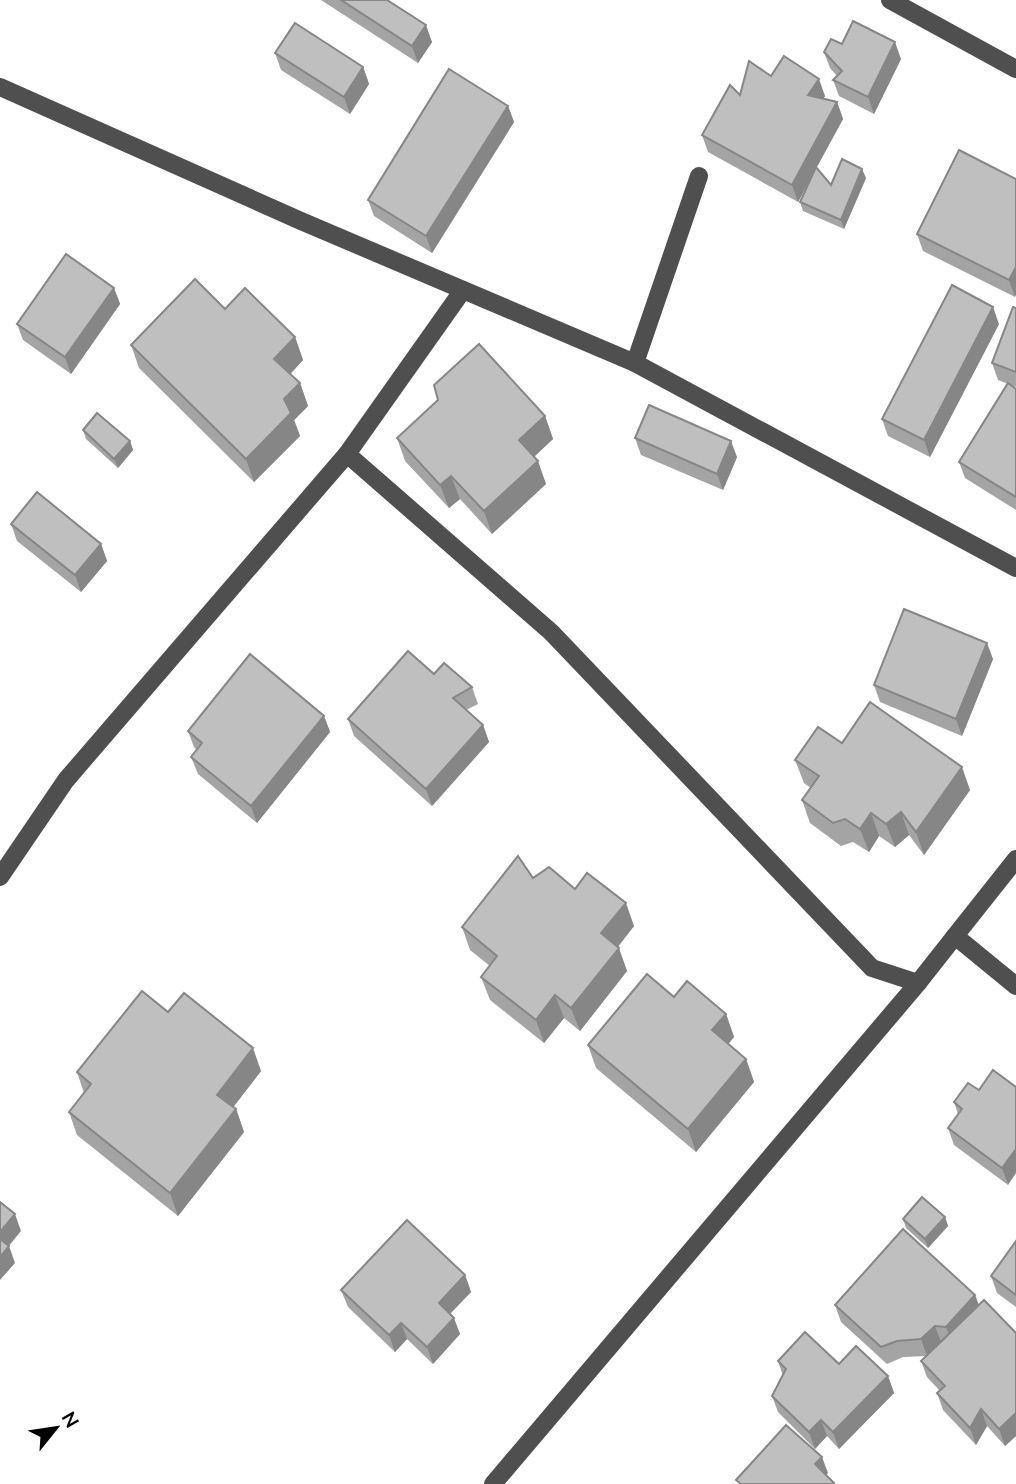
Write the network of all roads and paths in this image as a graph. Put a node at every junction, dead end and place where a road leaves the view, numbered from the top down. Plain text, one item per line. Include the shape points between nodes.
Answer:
1 (890, 0) edge
2 (1016, 69) edge
3 (0, 87) edge
4 (699, 176) dead end
5 (463, 290) junction
6 (635, 363) junction
7 (347, 454) junction
8 (1016, 569) edge
9 (1016, 859) edge
10 (0, 877) edge
11 (955, 936) junction
12 (918, 983) junction
13 (1016, 986) edge
14 (493, 1484) edge

1 - 2 street
3 - 5 street
4 - 6 street
5 - 6 street
5 - 7 street
6 - 8 street
7 - 10 street via 66,780
7 - 12 street via 551,632 872,968
9 - 11 street
11 - 12 street
11 - 13 street
12 - 14 street

